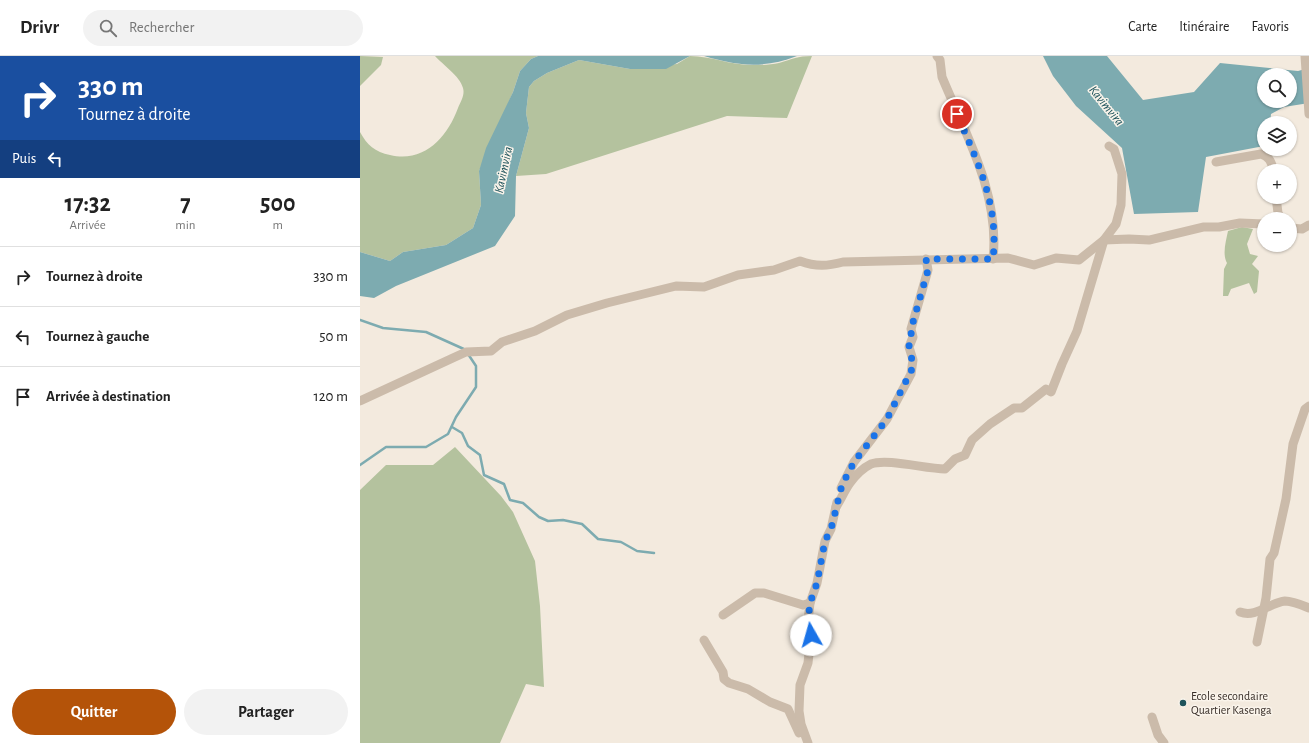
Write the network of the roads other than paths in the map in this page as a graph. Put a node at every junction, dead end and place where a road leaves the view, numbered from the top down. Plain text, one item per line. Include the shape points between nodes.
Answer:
1 (937, 56) edge
2 (1305, 56) edge
3 (1309, 114) edge
4 (1109, 146) dead end
5 (1216, 162) dead end
6 (1271, 164) edge
7 (1257, 224) edge
8 (1309, 225) edge
9 (1297, 229) edge
10 (1104, 240) junction
11 (926, 259) junction
12 (993, 259) junction
13 (360, 401) edge
14 (1309, 406) edge
15 (836, 507) junction
16 (810, 603) junction
17 (1309, 608) edge
18 (1263, 609) junction
19 (1240, 612) dead end
20 (723, 615) dead end
21 (704, 640) dead end
22 (1257, 642) dead end
23 (1152, 717) dead end
24 (808, 743) edge
25 (1164, 743) edge

1 - 12 street via 942,77 986,184 992,213
2 - 3 street
4 - 10 street via 1114,149 1122,174 1121,205 1116,224
5 - 6 street via 1261,154 1267,156
7 - 10 street via 1203,226 1149,240
8 - 9 street
10 - 12 street via 1079,260 1056,258 1034,264 1008,258
10 - 15 street via 1077,331 1052,392 1046,389 1022,408 1014,408 994,421 972,440 965,455 955,459 945,469 879,462 870,464 850,483
11 - 12 street
11 - 13 street via 843,262 827,266 810,265 800,261 774,270 738,275 704,288 676,286 607,303 567,315 534,331 502,342 491,350 460,354
11 - 15 street via 928,270 911,329 911,374 887,419 854,462 842,485
14 - 18 street via 1305,409 1293,444 1286,500 1274,553 1270,559
15 - 16 street
16 - 20 street via 803,605 764,592 754,593
16 - 24 street via 808,621 811,635 808,663 800,685 799,711 800,724
17 - 18 street via 1285,601
18 - 19 street via 1255,613
18 - 22 street
21 - 24 street via 723,672 724,679 788,708 800,736
23 - 25 street via 1158,735

